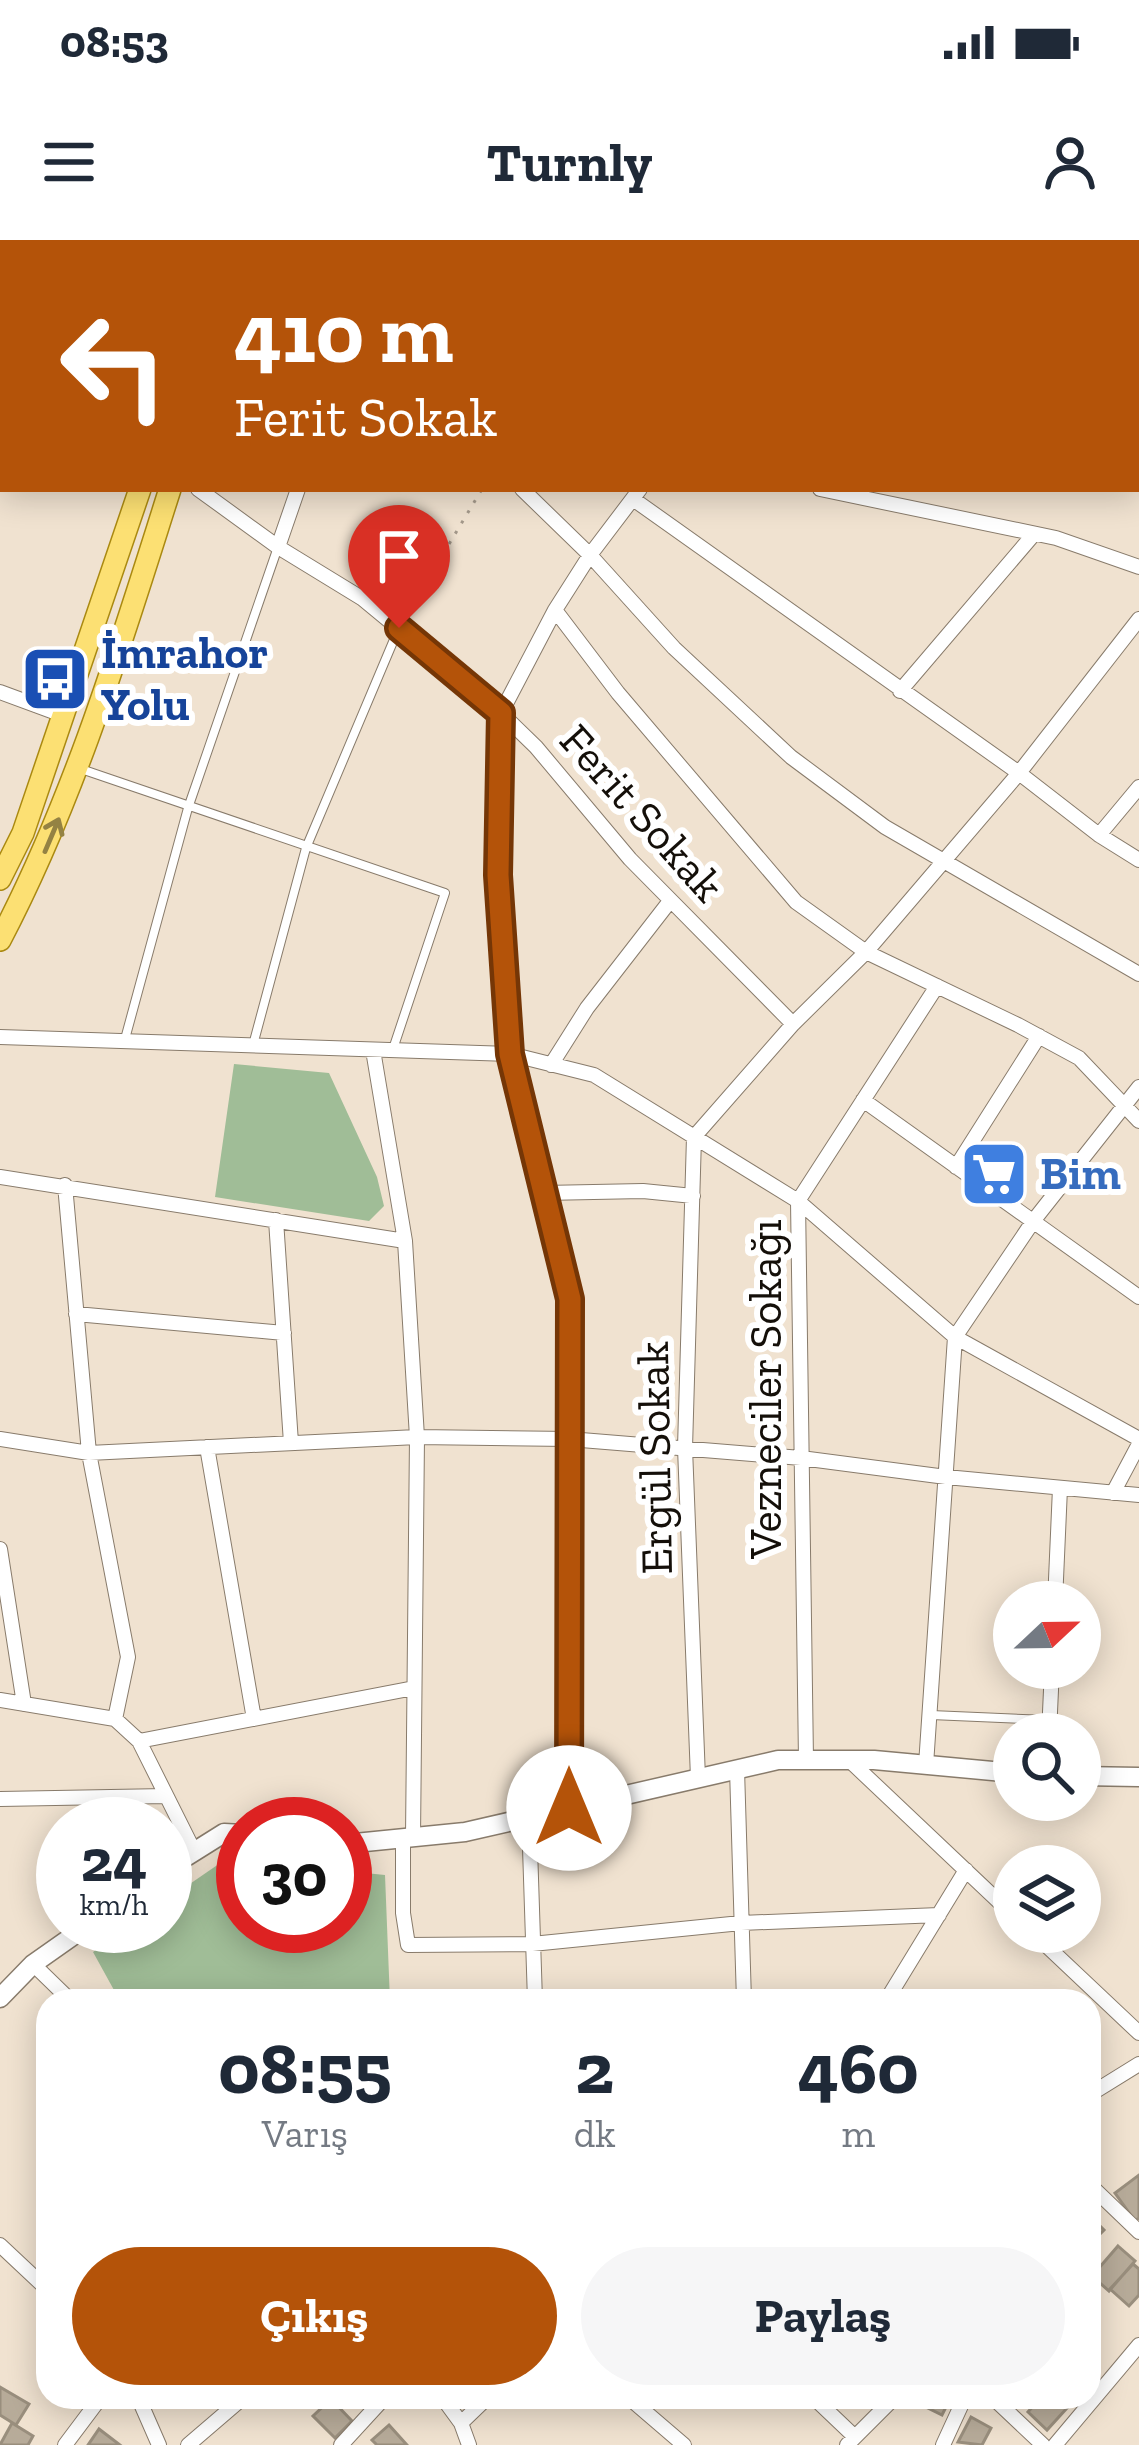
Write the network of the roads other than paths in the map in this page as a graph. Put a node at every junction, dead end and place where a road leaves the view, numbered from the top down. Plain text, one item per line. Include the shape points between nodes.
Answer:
1 (139, 492) edge
2 (169, 492) edge
3 (202, 492) edge
4 (297, 492) edge
5 (525, 492) edge
6 (834, 492) edge
7 (637, 494) edge
8 (1034, 534) junction
9 (278, 547) junction
10 (590, 555) junction
11 (1139, 567) edge
12 (105, 593) junction
13 (134, 603) junction
14 (555, 610) junction
15 (1139, 619) edge
16 (399, 628) junction
17 (900, 691) junction
18 (0, 692) edge
19 (501, 713) junction
20 (65, 716) junction
21 (78, 767) junction
22 (1019, 773) junction
23 (1139, 787) edge
24 (188, 808) junction
25 (1099, 835) junction
26 (305, 848) junction
27 (944, 858) junction
28 (1139, 860) edge
29 (0, 879) edge
30 (670, 901) junction
31 (0, 940) edge
32 (866, 952) junction
33 (1139, 974) edge
34 (937, 986) junction
35 (793, 1024) junction
36 (1039, 1036) junction
37 (0, 1037) edge
38 (124, 1041) junction
39 (254, 1046) junction
40 (373, 1050) junction
41 (392, 1050) junction
42 (510, 1054) junction
43 (551, 1065) junction
44 (1139, 1087) edge
45 (863, 1100) junction
46 (1123, 1108) junction
47 (1139, 1121) edge
48 (694, 1137) junction
49 (956, 1167) junction
50 (0, 1177) edge
51 (64, 1185) junction
52 (544, 1193) junction
53 (692, 1196) junction
54 (798, 1201) junction
55 (276, 1220) junction
56 (1034, 1220) junction
57 (405, 1241) junction
58 (1139, 1298) edge
59 (76, 1314) junction
60 (284, 1333) junction
61 (956, 1337) junction
62 (417, 1437) junction
63 (0, 1439) edge
64 (569, 1439) junction
65 (1139, 1442) edge
66 (291, 1443) junction
67 (207, 1447) junction
68 (685, 1448) junction
69 (89, 1453) junction
70 (801, 1458) junction
71 (946, 1477) junction
72 (1060, 1488) junction
73 (1113, 1493) junction
74 (1139, 1495) edge
75 (0, 1549) edge
76 (1056, 1581) edge
77 (414, 1688) junction
78 (0, 1700) edge
79 (24, 1704) junction
80 (930, 1715) junction
81 (115, 1719) junction
82 (254, 1719) junction
83 (993, 1721) edge
84 (139, 1741) junction
85 (806, 1760) junction
86 (849, 1760) junction
87 (926, 1765) junction
88 (737, 1769) junction
89 (993, 1771) edge
90 (1101, 1777) edge
91 (1139, 1777) edge
92 (698, 1778) junction
93 (166, 1796) junction
94 (0, 1799) edge
95 (569, 1808) junction
96 (529, 1817) junction
97 (216, 1838) edge
98 (408, 1838) junction
99 (372, 1841) edge
100 (194, 1851) joint
101 (966, 1870) junction
102 (993, 1896) edge
103 (938, 1915) junction
104 (742, 1923) junction
105 (532, 1944) junction
106 (49, 1953) edge
107 (1053, 1953) edge
108 (33, 1964) junction
109 (59, 1989) edge
110 (534, 1989) edge
111 (744, 1989) edge
112 (893, 1989) edge
113 (1092, 1989) edge
114 (1101, 1997) edge
115 (0, 1998) edge
116 (1139, 2033) edge
117 (1139, 2064) edge
118 (1101, 2088) edge
119 (1101, 2195) edge
120 (1138, 2230) edge
121 (0, 2245) edge
122 (36, 2279) edge
123 (1139, 2345) edge
124 (1101, 2390) edge
125 (92, 2409) edge
126 (142, 2409) edge
127 (230, 2409) edge
128 (375, 2409) edge
129 (451, 2409) edge
130 (476, 2409) edge
131 (639, 2409) edge
132 (823, 2409) edge
133 (883, 2409) edge
134 (960, 2409) edge
135 (1004, 2409) edge
136 (1085, 2409) edge
137 (461, 2423) junction
138 (152, 2430) junction
139 (664, 2438) edge
140 (851, 2441) edge
141 (1036, 2442) edge
142 (65, 2445) edge
143 (142, 2445) edge
144 (159, 2445) edge
145 (188, 2445) edge
146 (341, 2445) edge
147 (469, 2445) edge
148 (684, 2445) edge
149 (943, 2445) edge
150 (1054, 2445) edge

1 - 12 main road
2 - 13 main road
3 - 9 street, Ferit Sokak
4 - 9 street
5 - 10 street
6 - 8 street
7 - 10 street
7 - 17 street
8 - 11 street
8 - 17 street
9 - 16 street, Ferit Sokak
9 - 24 lane
10 - 14 street
10 - 27 street via 791,758 885,827
12 - 13 main road
12 - 20 main road
13 - 21 main road
14 - 19 street
14 - 32 street via 796,902
15 - 22 street
16 - 19 street, Ferit Sokak
16 - 26 lane
17 - 22 street
18 - 20 street
19 - 30 street, Ferit Sokak
19 - 42 street via 498,875
20 - 29 main road
21 - 24 lane
31 -> 21 main road
22 - 25 street
22 - 27 street
23 - 25 street
24 - 26 lane
24 - 38 lane
25 - 28 street
26 - 39 lane
26 - 41 lane via 445,893
27 - 32 street
27 - 33 street
30 - 35 street, Ferit Sokak
30 - 43 street
32 - 34 street
32 - 35 street
34 - 36 street
34 - 45 street, Vezneciler Sokağı
35 - 48 street
36 - 46 street via 1078,1058
36 - 49 street
37 - 38 street
38 - 39 street
39 - 40 street
40 - 41 street
40 - 57 street
41 - 42 street
42 - 43 street
42 - 52 street
43 - 48 street via 594,1075
44 - 46 street
45 - 49 street
45 - 54 street, Vezneciler Sokağı
46 - 47 street
46 - 56 street
48 - 53 street, Ergül Sokak
48 - 54 street
49 - 56 street
50 - 51 street
51 - 55 street
51 - 59 street
52 - 53 street
52 - 64 street via 570,1299
53 - 68 street, Ergül Sokak
54 - 61 street
54 - 70 street, Vezneciler Sokağı
55 - 57 street
55 - 60 street
56 - 58 street
56 - 61 street
57 - 62 street
59 - 60 street
59 - 69 street
60 - 66 street
61 - 65 street
61 - 71 street
62 - 64 street
62 - 66 street
62 - 77 street
63 - 69 street
64 - 68 street
64 - 95 street
65 - 73 street
66 - 67 street
67 - 69 street
67 - 82 street
68 - 70 street
68 - 92 street, Ergül Sokak
69 - 81 street via 128,1657
70 - 71 street
70 - 85 street, Vezneciler Sokağı
71 - 72 street
71 - 80 street
72 - 73 street
72 - 76 street
73 - 74 street
75 - 79 street
77 - 82 street
77 - 98 street
78 - 79 street
79 - 81 street
80 - 83 lane
80 - 87 street
81 - 84 street
82 - 84 street
84 - 93 street
85 - 86 street
85 - 88 street
86 - 87 street
86 - 101 street
87 - 89 street
88 - 92 street
88 - 104 street
90 - 91 street
92 - 95 street
93 - 94 street
93 - 100 street
95 - 96 street
96 - 98 street
96 - 105 street
97 - 100 street
98 - 99 street
98 - 105 street via 408,1945
101 - 102 street
101 - 103 street
103 - 104 street
103 - 112 street
104 - 105 street
104 - 111 street
105 - 110 street
106 - 108 street
107 - 113 street
108 - 109 street
108 - 115 street
114 - 116 street
117 - 118 street
119 - 120 street
121 - 122 street
123 - 124 street
125 - 142 street
126 - 138 street
127 - 145 street
128 - 146 street
129 - 137 street
130 - 137 street
131 - 139 street
132 - 140 street
133 - 140 street
134 - 149 street
135 - 141 street
136 - 150 street
137 - 147 street
138 - 143 street
138 - 144 street
139 - 148 street

